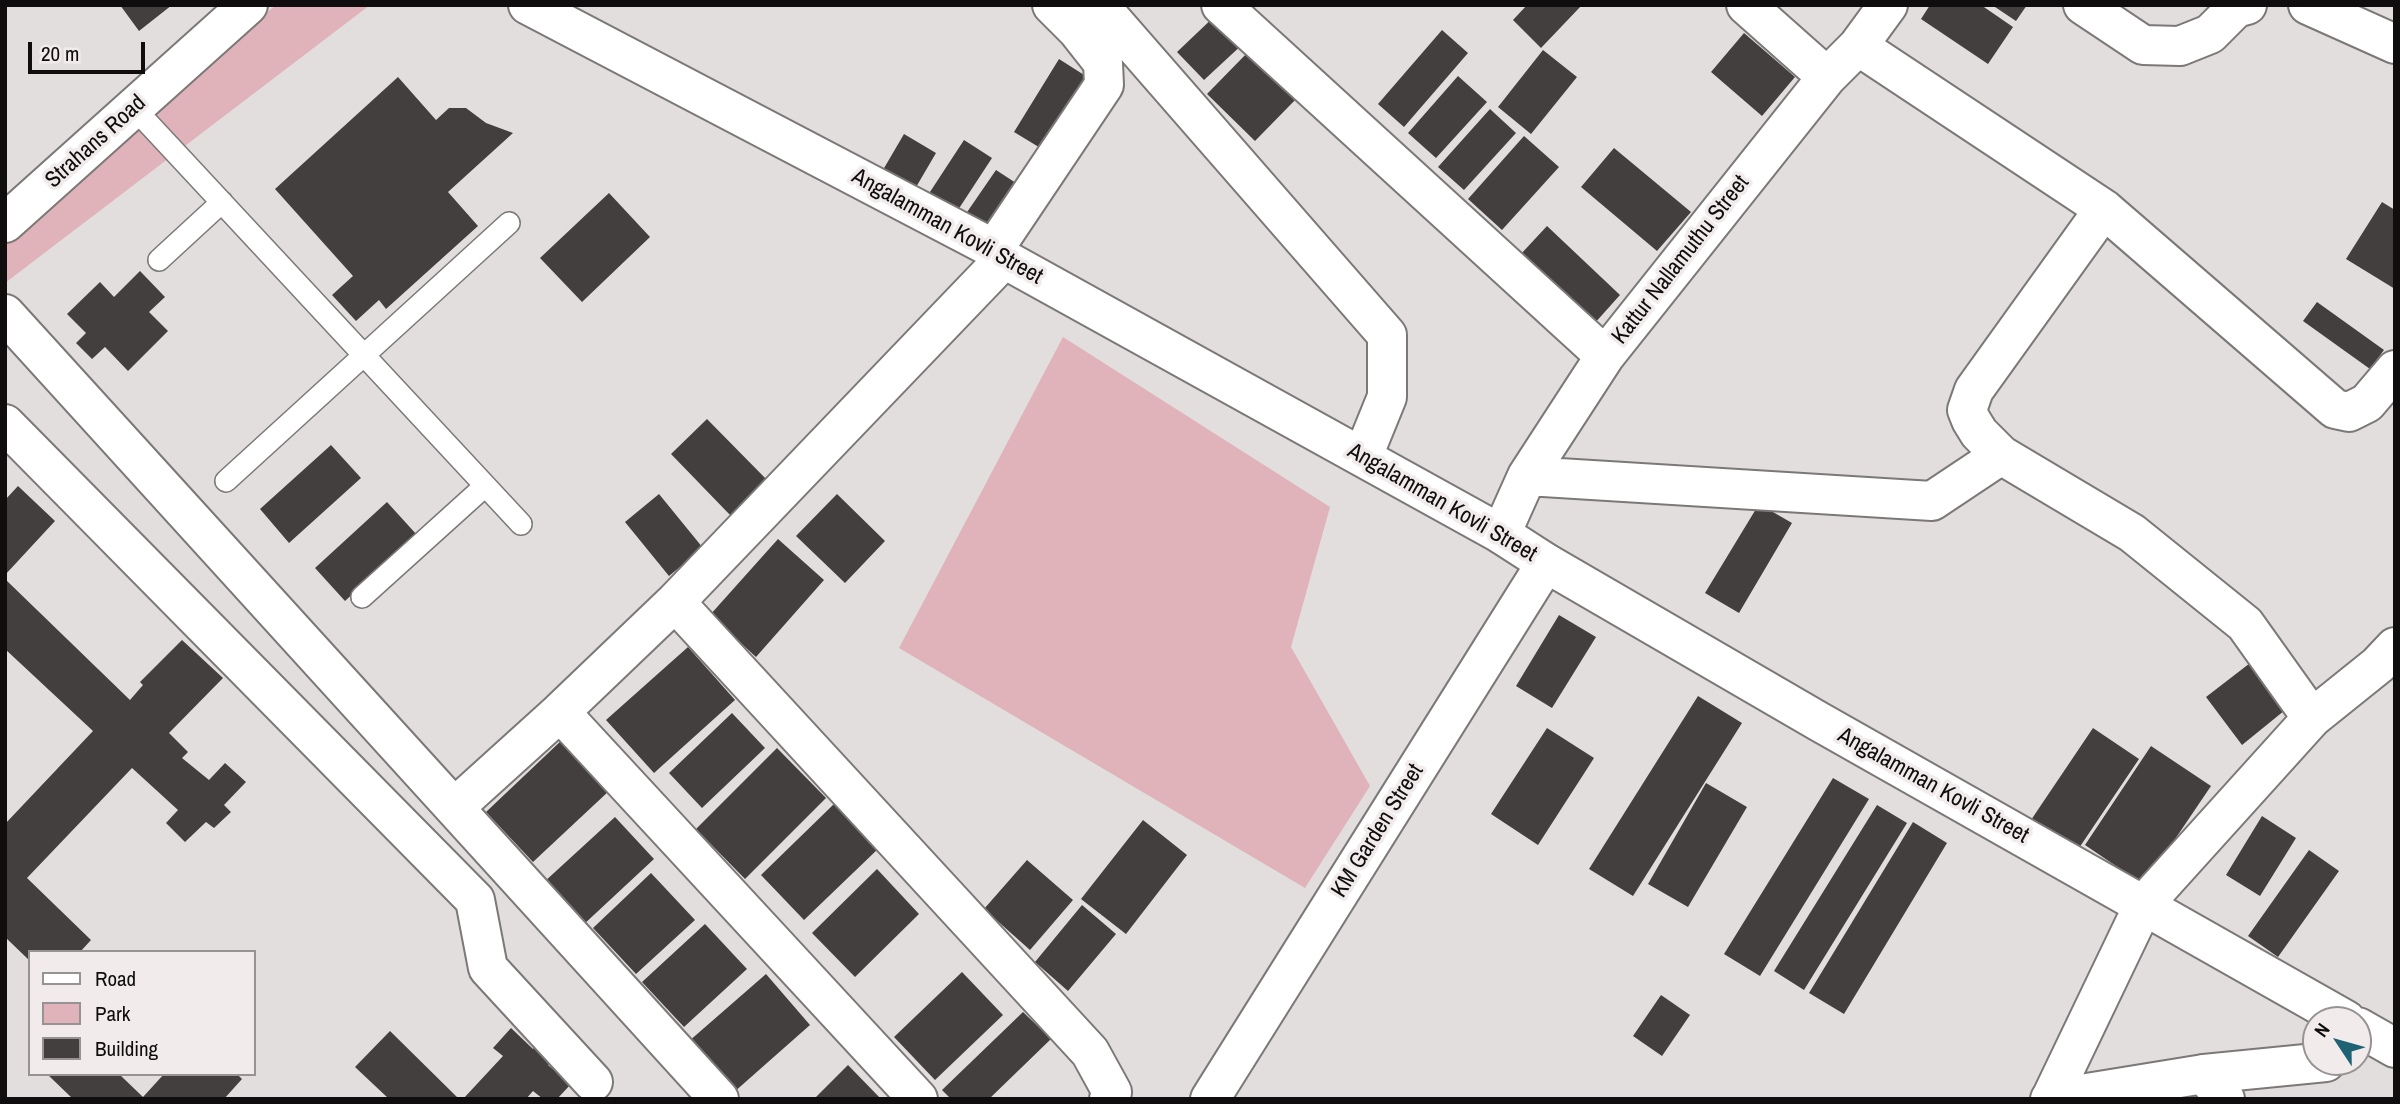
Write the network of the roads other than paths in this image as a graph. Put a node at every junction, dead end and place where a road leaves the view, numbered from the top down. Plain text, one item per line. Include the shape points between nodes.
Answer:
1 (248, 5) edge
2 (528, 5) edge
3 (1052, 5) edge
4 (1099, 5) edge
5 (1222, 5) edge
6 (1746, 5) edge
7 (1888, 5) edge
8 (2083, 5) edge
9 (2247, 5) edge
10 (2308, 5) edge
11 (2395, 44) edge
12 (1858, 46) junction
13 (1827, 77) junction
14 (134, 108) junction
15 (222, 202) junction
16 (2104, 209) junction
17 (5, 223) edge
18 (509, 223) dead end
19 (999, 254) junction
20 (159, 260) dead end
21 (5, 314) edge
22 (363, 354) junction
23 (1605, 356) junction
24 (2395, 370) edge
25 (5, 424) edge
26 (2001, 455) junction
27 (1363, 456) junction
28 (1527, 475) junction
29 (226, 481) dead end
30 (485, 486) junction
31 (521, 524) dead end
32 (1501, 534) junction
33 (1546, 563) junction
34 (362, 597) dead end
35 (675, 602) junction
36 (2389, 664) edge
37 (560, 712) junction
38 (2312, 718) junction
39 (455, 807) junction
40 (2144, 904) junction
41 (2322, 1006) edge
42 (2372, 1035) edge
43 (2395, 1048) edge
44 (2395, 1055) edge
45 (2372, 1057) edge
46 (2302, 1067) edge
47 (593, 1082) dead end
48 (2215, 1086) edge
49 (2050, 1098) edge
50 (719, 1099) edge
51 (918, 1099) edge
52 (1109, 1099) edge
53 (1210, 1099) edge

1 - 14 street, Strahans Road
2 - 19 street, Angalamman Kovli Street
3 - 19 street via 1103,63 1104,85
4 - 27 street via 1387,335 1387,397
5 - 23 street
6 - 13 street
7 - 12 street, Kattur Nallamuthu Street
8 - 9 street via 2143,46 2180,46 2210,34 2236,8
10 - 11 street
12 - 13 street, Kattur Nallamuthu Street
12 - 16 street
13 - 23 street, Kattur Nallamuthu Street
14 - 15 lane
14 - 17 street, Strahans Road
15 - 20 lane
15 - 22 lane
16 - 24 street via 2335,409 2349,412 2367,403
16 - 26 street via 1974,390 1967,410 1971,420
18 - 22 lane
19 - 27 street, Angalamman Kovli Street
19 - 35 street
21 - 39 street
22 - 29 lane
22 - 30 lane
23 - 28 street, Kattur Nallamuthu Street
25 - 47 street via 475,900 488,968
26 - 28 street via 1932,500
26 - 38 street via 2132,533 2245,624
27 - 32 street, Angalamman Kovli Street
28 - 32 street, Kattur Nallamuthu Street
30 - 31 lane
30 - 34 lane
32 - 33 street, Angalamman Kovli Street
33 - 40 street, Angalamman Kovli Street
33 - 53 street, KM Garden Street
35 - 37 street
35 - 52 street via 1090,1052 1112,1092
36 - 38 street
37 - 39 street
37 - 51 street
38 - 40 street
39 - 50 street
40 - 41 street, Angalamman Kovli Street
40 - 49 street
42 - 43 street
44 - 45 street
46 - 48 street
48 - 49 street

